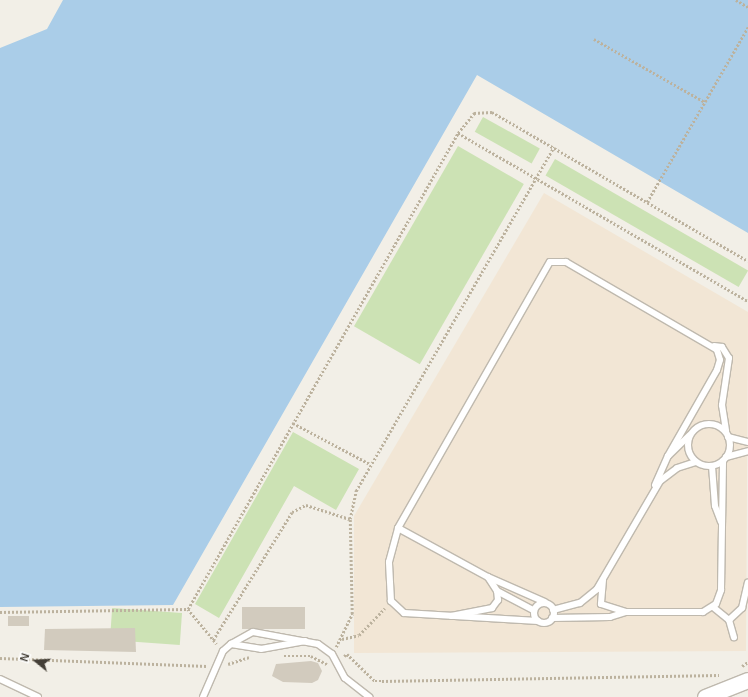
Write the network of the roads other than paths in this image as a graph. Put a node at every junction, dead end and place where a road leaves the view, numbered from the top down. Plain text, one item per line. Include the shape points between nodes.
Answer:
1 (714, 346) junction
2 (690, 435) junction
3 (727, 435) junction
4 (748, 442) edge
5 (748, 451) edge
6 (668, 456) junction
7 (724, 459) junction
8 (696, 462) junction
9 (712, 466) junction
10 (655, 489) junction
11 (721, 522) junction
12 (398, 528) junction
13 (488, 577) junction
14 (603, 580) junction
15 (748, 583) edge
16 (498, 591) junction
17 (545, 602) junction
18 (713, 607) junction
19 (533, 610) junction
20 (553, 610) junction
21 (625, 612) junction
22 (451, 616) junction
23 (552, 618) junction
24 (729, 620) junction
25 (538, 621) junction
26 (734, 637) dead end
27 (306, 641) junction
28 (231, 644) junction
29 (0, 679) edge
30 (748, 680) edge
31 (38, 697) edge
32 (203, 697) edge
33 (369, 697) edge
34 (705, 697) edge

1 - 3 lane via 722,347 728,358 722,404
1 - 6 lane via 720,355 719,365
1 - 12 lane via 566,262 550,262
2 - 3 lane via 704,424 716,425
2 - 6 lane
2 - 8 lane via 688,450
3 - 4 lane
3 - 7 lane via 730,447
5 - 7 lane
6 - 10 lane
7 - 9 lane
7 - 11 lane
8 - 9 lane
8 - 10 lane via 668,474
9 - 11 lane via 714,506
10 - 14 lane
11 - 18 lane via 721,590
12 - 13 lane
12 - 22 lane via 390,557 391,601 404,613
13 - 16 lane
13 - 17 lane
14 - 20 lane via 580,603
14 - 21 lane via 601,604
15 - 24 lane via 742,608
16 - 19 lane
16 - 22 lane via 498,600 492,608
17 - 19 lane
17 - 20 lane
18 - 21 lane via 702,612
18 - 24 lane
19 - 25 lane
20 - 23 lane
21 - 23 lane via 610,617
22 - 25 lane
23 - 25 lane via 546,623
24 - 26 lane
27 - 28 lane via 261,648
27 - 28 lane via 253,632
27 - 33 lane via 318,644 334,657 345,678
28 - 32 lane via 223,651
29 - 31 lane
30 - 34 street

